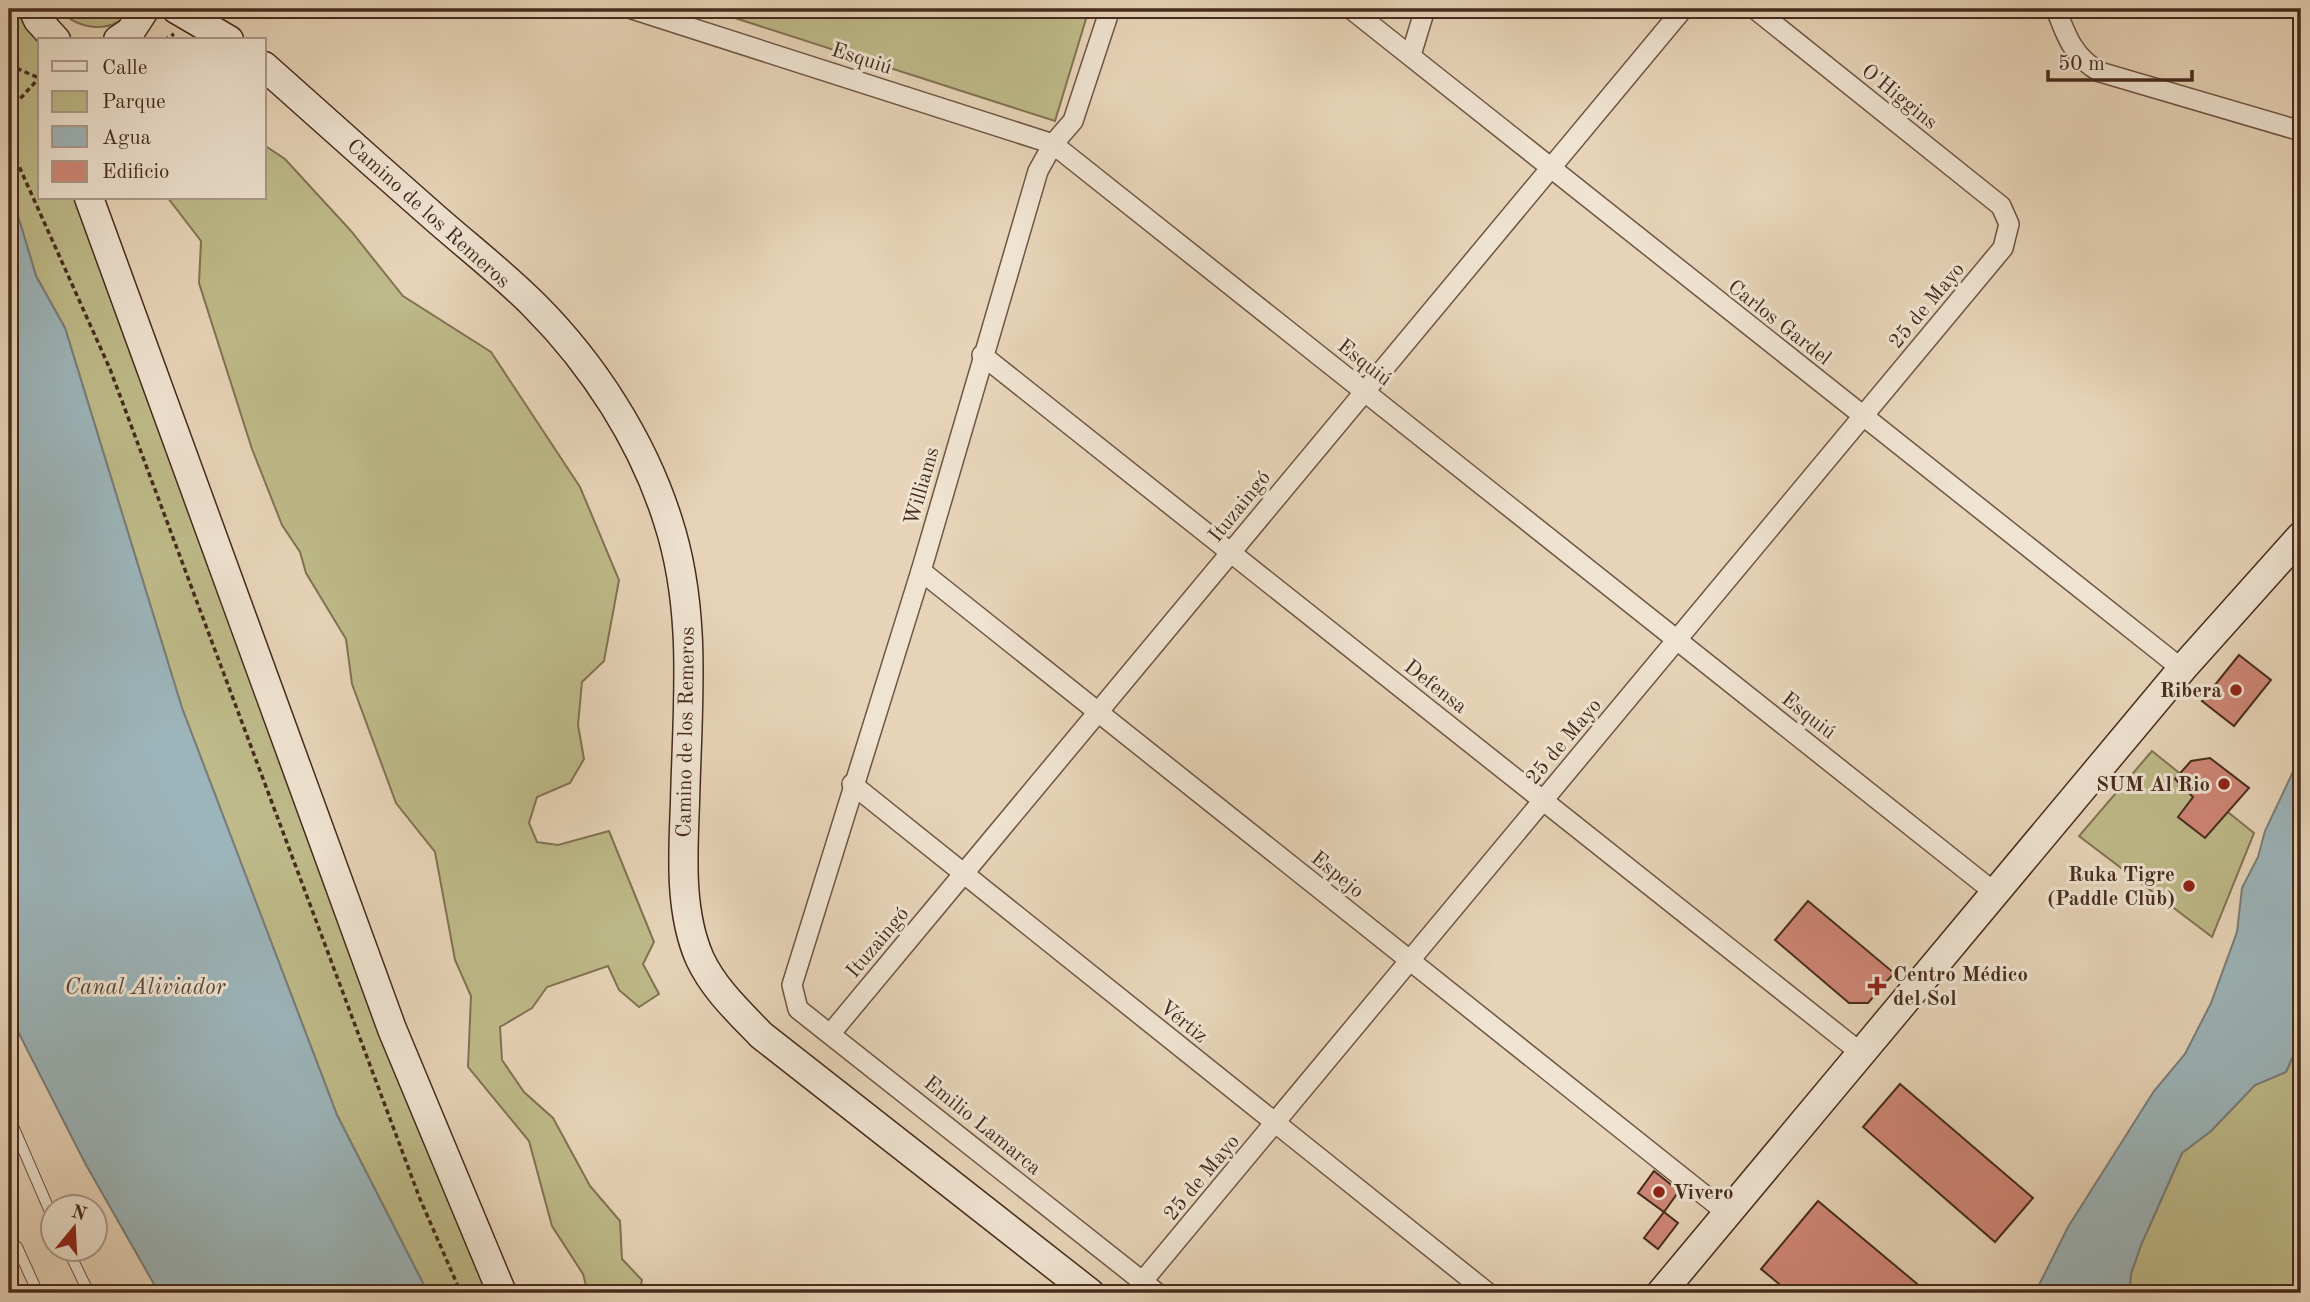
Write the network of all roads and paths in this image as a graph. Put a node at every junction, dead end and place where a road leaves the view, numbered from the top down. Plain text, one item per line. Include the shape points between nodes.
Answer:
1 (33, 9) edge
2 (145, 9) edge
3 (176, 9) edge
4 (632, 9) edge
5 (1110, 9) edge
6 (1351, 9) edge
7 (1425, 9) edge
8 (1683, 9) edge
9 (1755, 9) edge
10 (2056, 9) edge
11 (54, 38) edge
12 (121, 38) edge
13 (226, 38) edge
14 (1411, 55) junction
15 (9, 65) edge
16 (266, 68) edge
17 (38, 78) edge
18 (38, 79) edge
19 (9, 111) edge
20 (2301, 131) edge
21 (9, 144) edge
22 (1053, 144) junction
23 (11, 154) edge
24 (1550, 169) junction
25 (90, 200) edge
26 (2009, 224) joint
27 (982, 355) junction
28 (1363, 390) junction
29 (1863, 416) junction
30 (2301, 536) edge
31 (1231, 553) junction
32 (921, 571) junction
33 (1677, 640) junction
34 (2182, 669) junction
35 (1099, 713) junction
36 (852, 784) junction
37 (1544, 801) junction
38 (964, 874) junction
39 (1994, 892) junction
40 (1410, 961) junction
41 (792, 985) joint
42 (831, 1033) junction
43 (1861, 1053) junction
44 (9, 1117) edge
45 (1275, 1123) junction
46 (42, 1194) edge
47 (1727, 1213) junction
48 (9, 1240) edge
49 (75, 1264) edge
50 (1150, 1287) edge
51 (38, 1293) edge
52 (89, 1293) edge
53 (461, 1293) edge
54 (502, 1293) edge
55 (1090, 1293) edge
56 (1488, 1293) edge
57 (1661, 1293) edge

1 - 11 main road
2 - 12 main road
3 - 13 main road
4 - 22 street, Esquiú
5 - 22 street, Williams via 1081,104
6 - 14 street, Carlos Gardel
7 - 14 street
8 - 24 street, Ituzaingó
9 - 26 street, O'Higgins via 2001,206
10 - 20 street via 2071,46 2086,65 2100,72
14 - 24 street, Carlos Gardel
15 - 17 path
16 - 55 main road, Camino de los Remeros via 534,305 610,399 645,464 668,520 687,612 687,906 700,958 725,998 761,1035
18 - 19 path
21 - 23 path
22 - 27 street, Williams via 1038,170
22 - 28 street, Esquiú
23 - 53 path via 110,369 420,1199
24 - 28 street, Ituzaingó
24 - 29 street, Carlos Gardel
25 - 54 main road via 392,1029
26 - 29 street, 25 de Mayo via 2003,248
27 - 31 street, Defensa
27 - 32 street, Williams
28 - 31 street, Ituzaingó
28 - 33 street, Esquiú
29 - 33 street, 25 de Mayo
29 - 34 street, Carlos Gardel
30 - 34 main road
31 - 35 street, Ituzaingó
31 - 37 street, Defensa
32 - 35 street, Espejo
32 - 36 street, Williams
33 - 37 street, 25 de Mayo
33 - 39 street, Esquiú
34 - 39 main road
35 - 38 street, Ituzaingó
35 - 40 street, Espejo
36 - 38 street, Vértiz
36 - 41 street, Williams
37 - 40 street, 25 de Mayo
37 - 43 street, Defensa
38 - 42 street, Ituzaingó
38 - 45 street, Vértiz
39 - 43 main road
40 - 45 street, 25 de Mayo
40 - 47 street, Espejo
41 - 42 street, Emilio Lamarca via 798,1009
42 - 50 street, Emilio Lamarca
43 - 47 main road
44 - 46 lane
45 - 50 street, 25 de Mayo
45 - 56 street, Vértiz
47 - 57 main road
48 - 51 lane via 17,1247
49 - 52 lane

